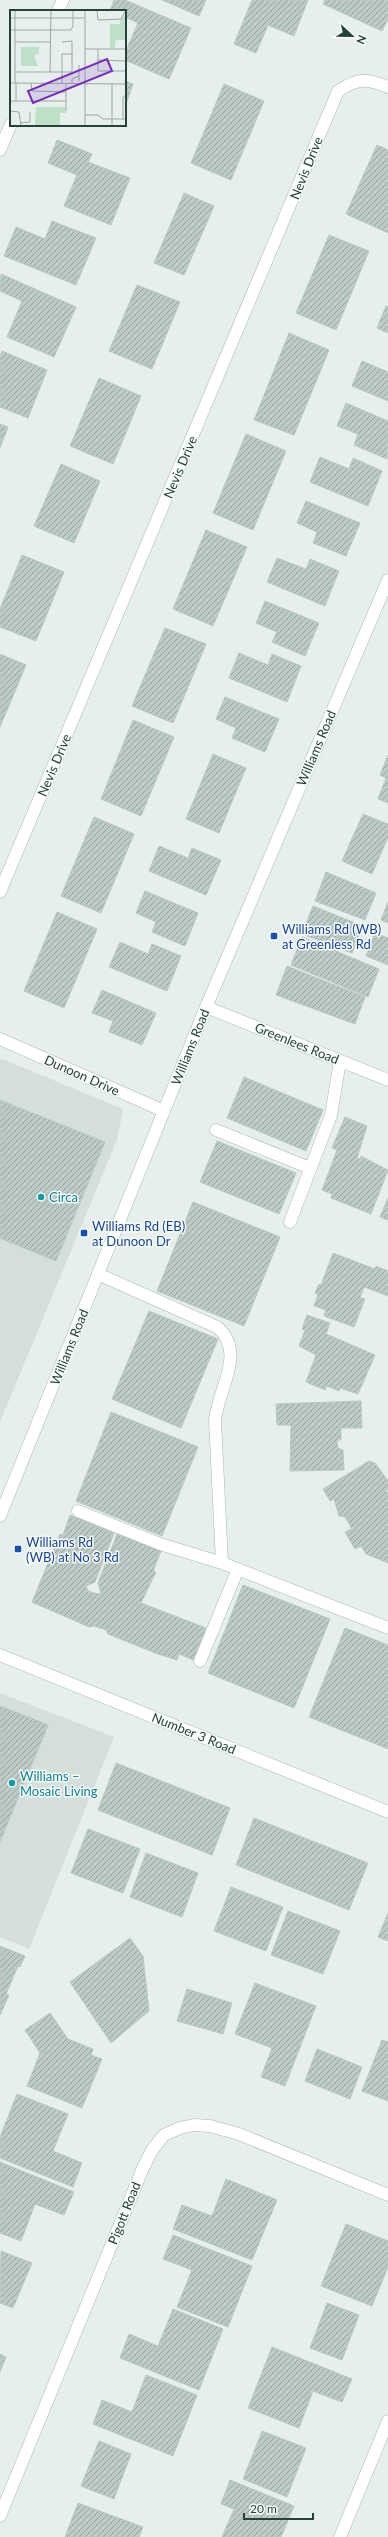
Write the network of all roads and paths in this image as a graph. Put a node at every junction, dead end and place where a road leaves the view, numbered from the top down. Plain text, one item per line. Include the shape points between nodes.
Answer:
1 (63, 0) edge
2 (58, 10) edge
3 (388, 87) edge
4 (10, 126) edge
5 (0, 150) edge
6 (388, 580) edge
7 (0, 892) edge
8 (206, 1007) junction
9 (0, 1039) edge
10 (340, 1061) junction
11 (388, 1080) edge
12 (164, 1111) junction
13 (216, 1130) dead end
14 (310, 1168) junction
15 (290, 1222) dead end
16 (98, 1274) junction
17 (78, 1511) dead end
18 (0, 1516) edge
19 (222, 1563) junction
20 (238, 1569) junction
21 (388, 1628) edge
22 (0, 1655) edge
23 (200, 1661) dead end
24 (388, 1812) edge
25 (388, 2195) edge
26 (388, 2421) edge
27 (0, 2516) edge
28 (340, 2537) edge

1 - 2 street
3 - 7 street, Nevis Drive via 373,80 354,80 338,91
4 - 5 street
6 - 8 street, Williams Road
8 - 10 street, Greenlees Road
8 - 12 street, Williams Road
9 - 12 street, Dunoon Drive
10 - 11 street, Greenlees Road
10 - 14 street via 331,1115
12 - 16 street, Williams Road
13 - 14 street
14 - 15 street
16 - 18 street, Williams Road
16 - 19 street via 217,1327 226,1334 230,1343 230,1364 216,1408 215,1420
17 - 19 street via 160,1544
19 - 20 street
20 - 21 street
20 - 23 street
22 - 24 street, Number 3 Road
25 - 27 street, Pigott Road via 224,2128 194,2125 164,2135 152,2150 143,2168
26 - 28 street

